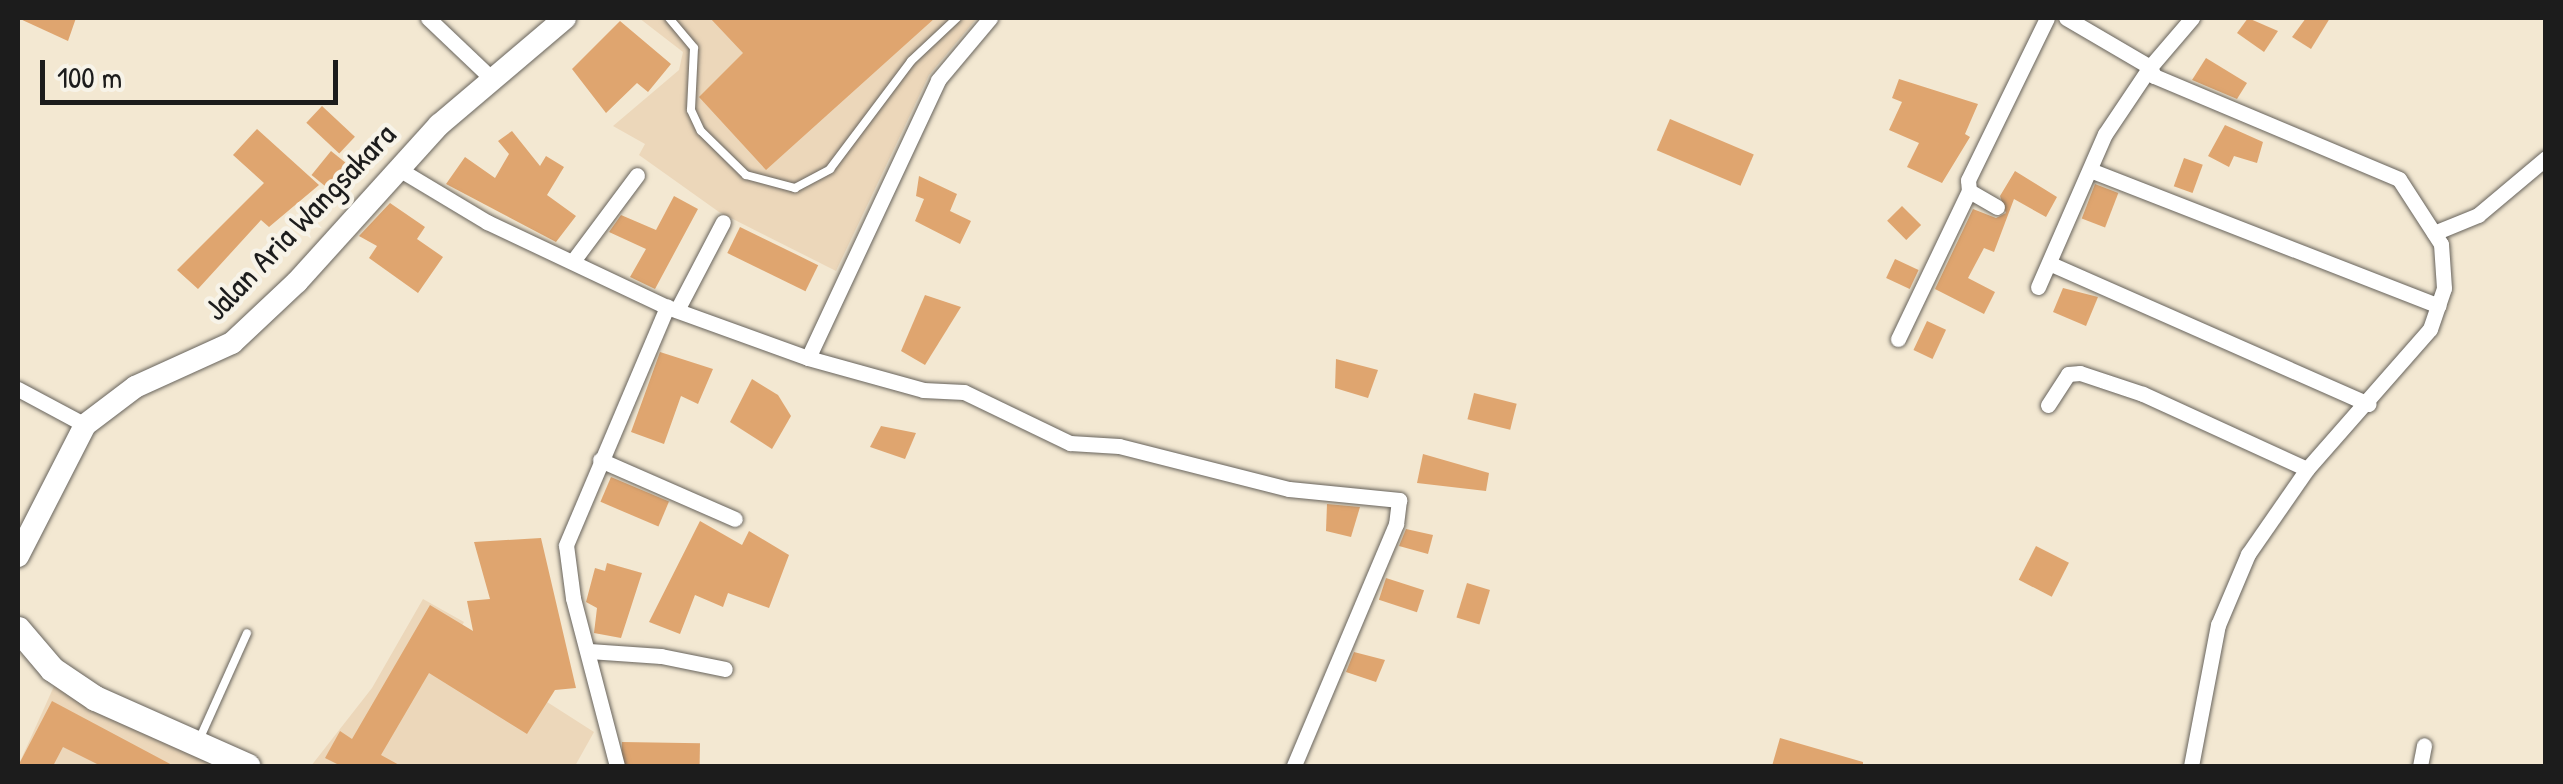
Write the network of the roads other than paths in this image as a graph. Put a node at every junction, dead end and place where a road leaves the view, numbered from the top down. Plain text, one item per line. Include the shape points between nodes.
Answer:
1 (428, 18) edge
2 (565, 18) edge
3 (669, 18) edge
4 (957, 18) edge
5 (990, 18) edge
6 (2048, 18) edge
7 (2066, 18) edge
8 (2192, 18) edge
9 (2150, 67) junction
10 (492, 78) junction
11 (2546, 158) edge
12 (397, 168) junction
13 (2090, 170) junction
14 (637, 175) dead end
15 (1969, 191) junction
16 (1997, 207) dead end
17 (723, 222) dead end
18 (2434, 233) junction
19 (573, 261) junction
20 (2050, 264) junction
21 (2038, 286) dead end
22 (2438, 306) junction
23 (672, 308) junction
24 (1898, 339) dead end
25 (808, 358) junction
26 (18, 389) edge
27 (2368, 404) junction
28 (2048, 405) dead end
29 (85, 425) junction
30 (600, 460) junction
31 (2307, 469) junction
32 (734, 519) dead end
33 (18, 556) edge
34 (18, 629) edge
35 (248, 633) dead end
36 (589, 651) junction
37 (724, 669) dead end
38 (197, 744) junction
39 (2424, 745) dead end
40 (248, 766) edge
41 (616, 766) edge
42 (1294, 766) edge
43 (2191, 766) edge
44 (2420, 766) edge

1 - 10 street
2 - 10 street, Jalan Aria Wangsakara
3 - 4 lane via 694,48 691,110 700,131 746,175 795,188 830,169 911,61
5 - 25 street via 938,80
6 - 15 street via 1968,180
7 - 9 street
8 - 9 street
9 - 13 street via 2105,134
9 - 18 street via 2213,105 2360,157 2399,179
10 - 12 street, Jalan Aria Wangsakara
11 - 18 street via 2478,215
12 - 19 street via 486,222
12 - 29 street, Jalan Aria Wangsakara via 298,282 232,343 135,387
13 - 20 street
13 - 22 street
14 - 19 street
15 - 16 street
15 - 24 street
17 - 23 street
18 - 22 street via 2444,288
19 - 23 street
20 - 21 street
20 - 27 street
22 - 27 street via 2430,329
23 - 25 street
23 - 30 street
25 - 42 street via 924,390 964,392 1070,443 1119,446 1289,490 1399,500 1396,524
26 - 29 street
27 - 31 street
28 - 31 street via 2068,374 2080,373 2143,394
29 - 33 street, Jalan Aria Wangsakara
30 - 32 street
30 - 36 street via 566,545
31 - 43 street via 2248,554 2218,625
34 - 38 main road via 68,681
35 - 38 lane
36 - 37 street
36 - 41 street
38 - 40 main road
39 - 44 street

